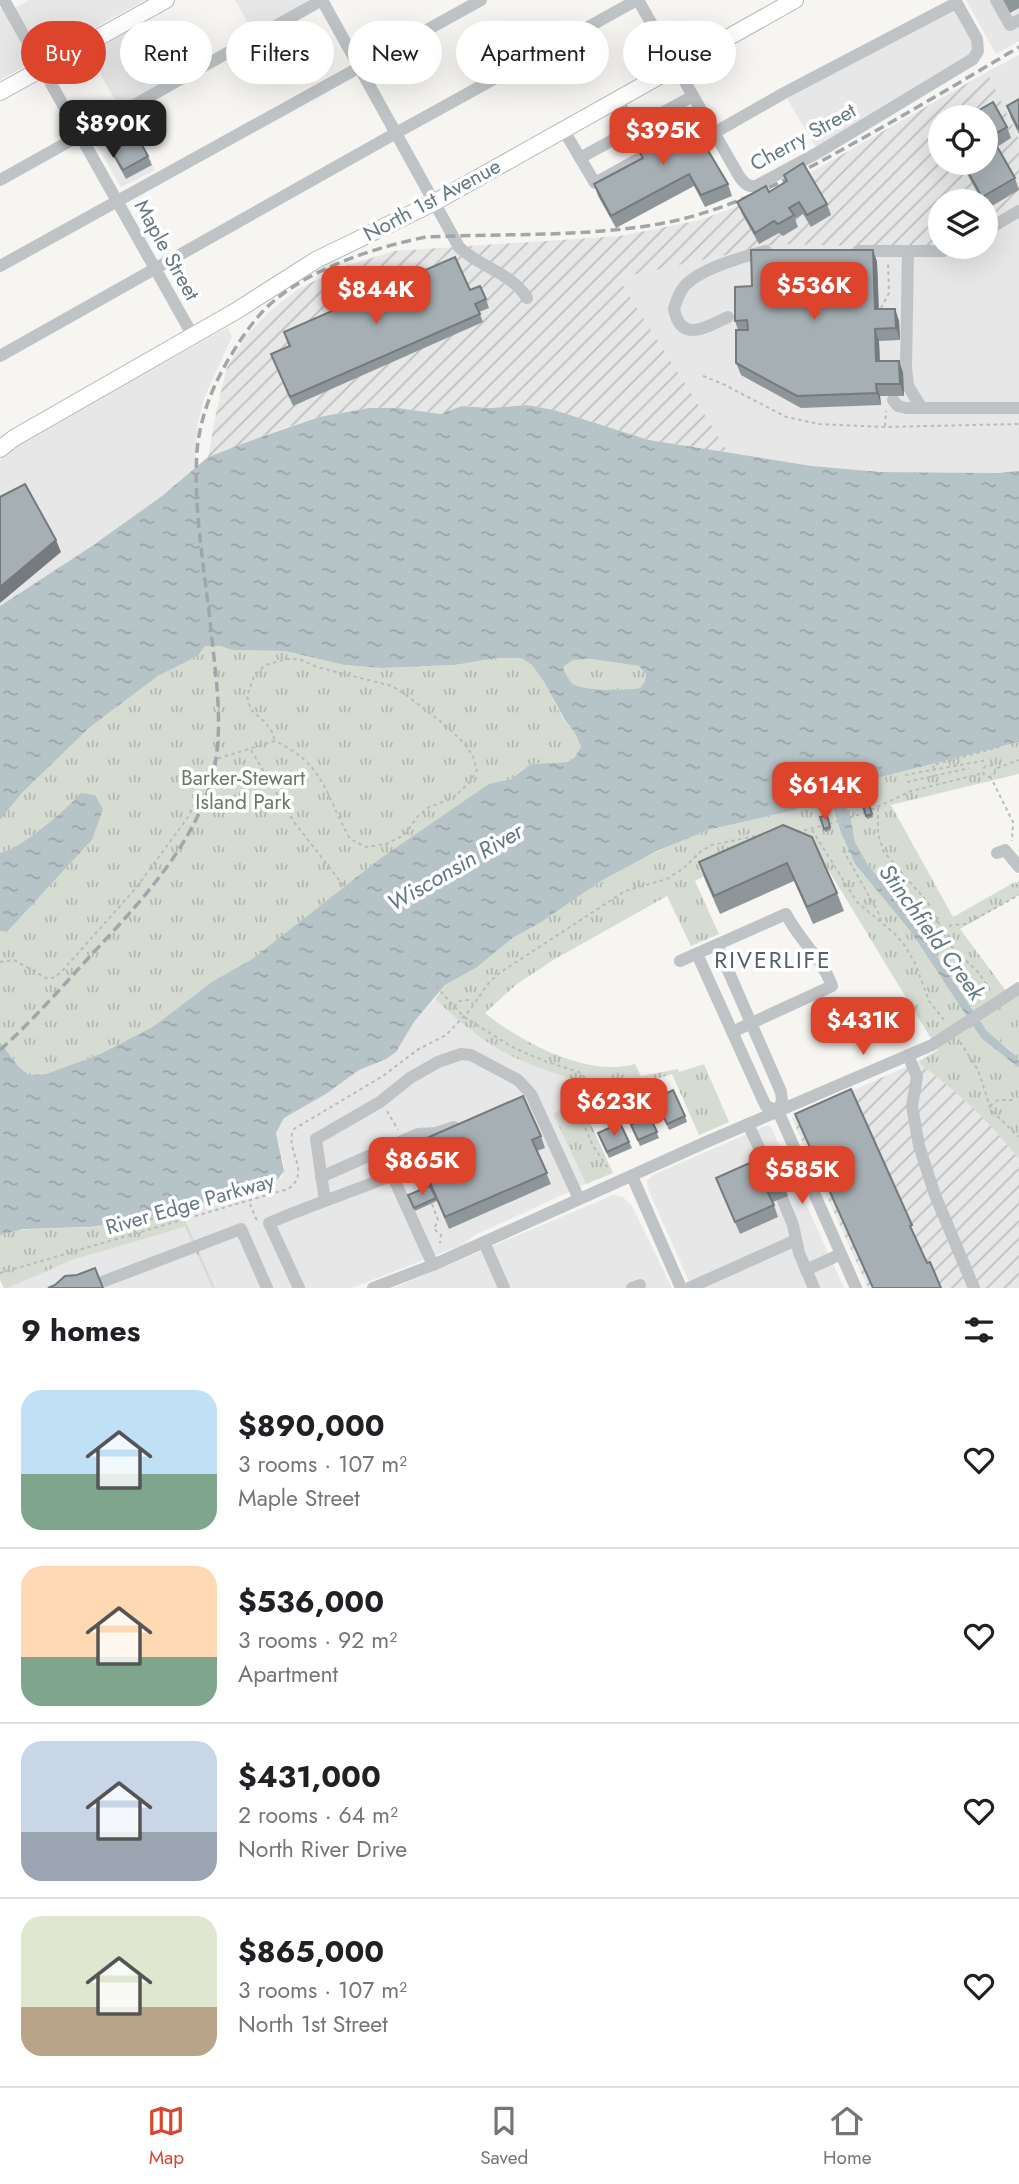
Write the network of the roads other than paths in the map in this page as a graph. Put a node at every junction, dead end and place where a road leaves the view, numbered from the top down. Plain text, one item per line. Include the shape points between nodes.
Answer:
1 (4, 0) edge
2 (166, 0) edge
3 (322, 0) edge
4 (481, 0) edge
5 (637, 0) edge
6 (795, 0) edge
7 (996, 0) edge
8 (956, 1) edge
9 (1019, 20) edge
10 (649, 21) edge
11 (442, 22) edge
12 (21, 30) edge
13 (106, 33) edge
14 (736, 33) edge
15 (348, 47) edge
16 (348, 75) edge
17 (21, 80) edge
18 (52, 84) edge
19 (369, 84) edge
20 (646, 84) edge
21 (686, 84) edge
22 (0, 92) edge
23 (693, 96) junction
24 (617, 100) junction
25 (634, 128) junction
26 (564, 129) junction
27 (396, 133) junction
28 (714, 133) junction
29 (81, 136) junction
30 (580, 158) junction
31 (0, 180) edge
32 (117, 201) junction
33 (435, 202) junction
34 (1019, 211) edge
35 (998, 223) edge
36 (780, 251) edge
37 (844, 251) edge
38 (908, 251) junction
39 (928, 251) edge
40 (0, 266) edge
41 (155, 268) junction
42 (527, 298) dead end
43 (728, 317) dead end
44 (193, 336) junction
45 (0, 356) edge
46 (888, 403) road end
47 (921, 407) junction
48 (1019, 408) edge
49 (0, 449) edge
50 (1001, 852) road end
51 (1019, 867) edge
52 (716, 945) junction
53 (697, 954) junction
54 (680, 961) dead end
55 (1019, 988) edge
56 (751, 1024) junction
57 (732, 1032) junction
58 (908, 1055) junction
59 (778, 1111) junction
60 (465, 1122) edge
61 (748, 1124) junction
62 (632, 1176) junction
63 (321, 1177) junction
64 (775, 1182) edge
65 (782, 1198) edge
66 (579, 1199) junction
67 (324, 1201) junction
68 (796, 1240) junction
69 (484, 1242) junction
70 (841, 1254) junction
71 (433, 1265) junction
72 (806, 1270) junction
73 (102, 1282) edge
74 (119, 1282) edge
75 (267, 1288) edge
76 (299, 1288) edge
77 (373, 1288) edge
78 (504, 1288) edge
79 (681, 1288) edge
80 (690, 1288) edge
81 (813, 1288) edge
82 (856, 1288) edge
83 (974, 1288) edge

1 - 12 street, Maple Street
2 - 13 main road
3 - 15 street
3 - 29 street
4 - 11 street
5 - 10 street
5 - 27 street
6 - 14 main road, North 1st Avenue
7 - 9 street via 1010,25
8 - 28 street
8 - 28 street, Cherry Street via 977,39 973,59 757,186 746,185
16 - 32 street
17 - 22 main road
18 - 29 street, Maple Street
19 - 27 street
20 - 24 main road, North 1st Avenue
21 - 23 street
23 - 25 street
23 - 28 street
24 - 25 street
24 - 26 main road, North 1st Avenue
25 - 30 street
25 - 30 street via 649,153 595,183
26 - 30 street
26 - 33 main road, North 1st Avenue
27 - 33 street
27 - 41 street
29 - 31 street
29 - 32 street, Maple Street
32 - 40 street
32 - 41 street, Maple Street
33 - 42 street via 458,247 501,274
33 - 44 main road, North 1st Avenue via 316,260
34 - 35 street
36 - 43 street via 756,254 695,278 682,289 674,309 685,330 698,330
37 - 38 street
38 - 39 street
38 - 47 street via 906,367 908,386
41 - 44 street, Maple Street
41 - 45 street
44 - 49 main road, North 1st Avenue
46 - 47 street
47 - 48 street
50 - 51 street
52 - 53 street
52 - 56 street
52 - 56 street via 786,914 827,972 832,986
53 - 54 street
53 - 57 street
55 - 58 street via 936,1043
56 - 57 street
56 - 59 street via 781,1092
57 - 59 street via 764,1104
58 - 59 street
58 - 83 street via 917,1077 912,1106 919,1146
59 - 61 street
59 - 70 street
60 - 63 street via 418,1134
61 - 62 street
61 - 64 street
62 - 66 street
62 - 79 street
63 - 66 street via 316,1139 438,1062 461,1054 518,1080
63 - 67 street
65 - 68 street
66 - 69 street
67 - 71 street via 388,1177 394,1179
67 - 76 street via 269,1223
68 - 72 street
68 - 80 street
69 - 71 street
69 - 78 street
70 - 72 street
70 - 82 street
71 - 77 street
72 - 81 street
73 - 74 street
74 - 75 street via 241,1229

